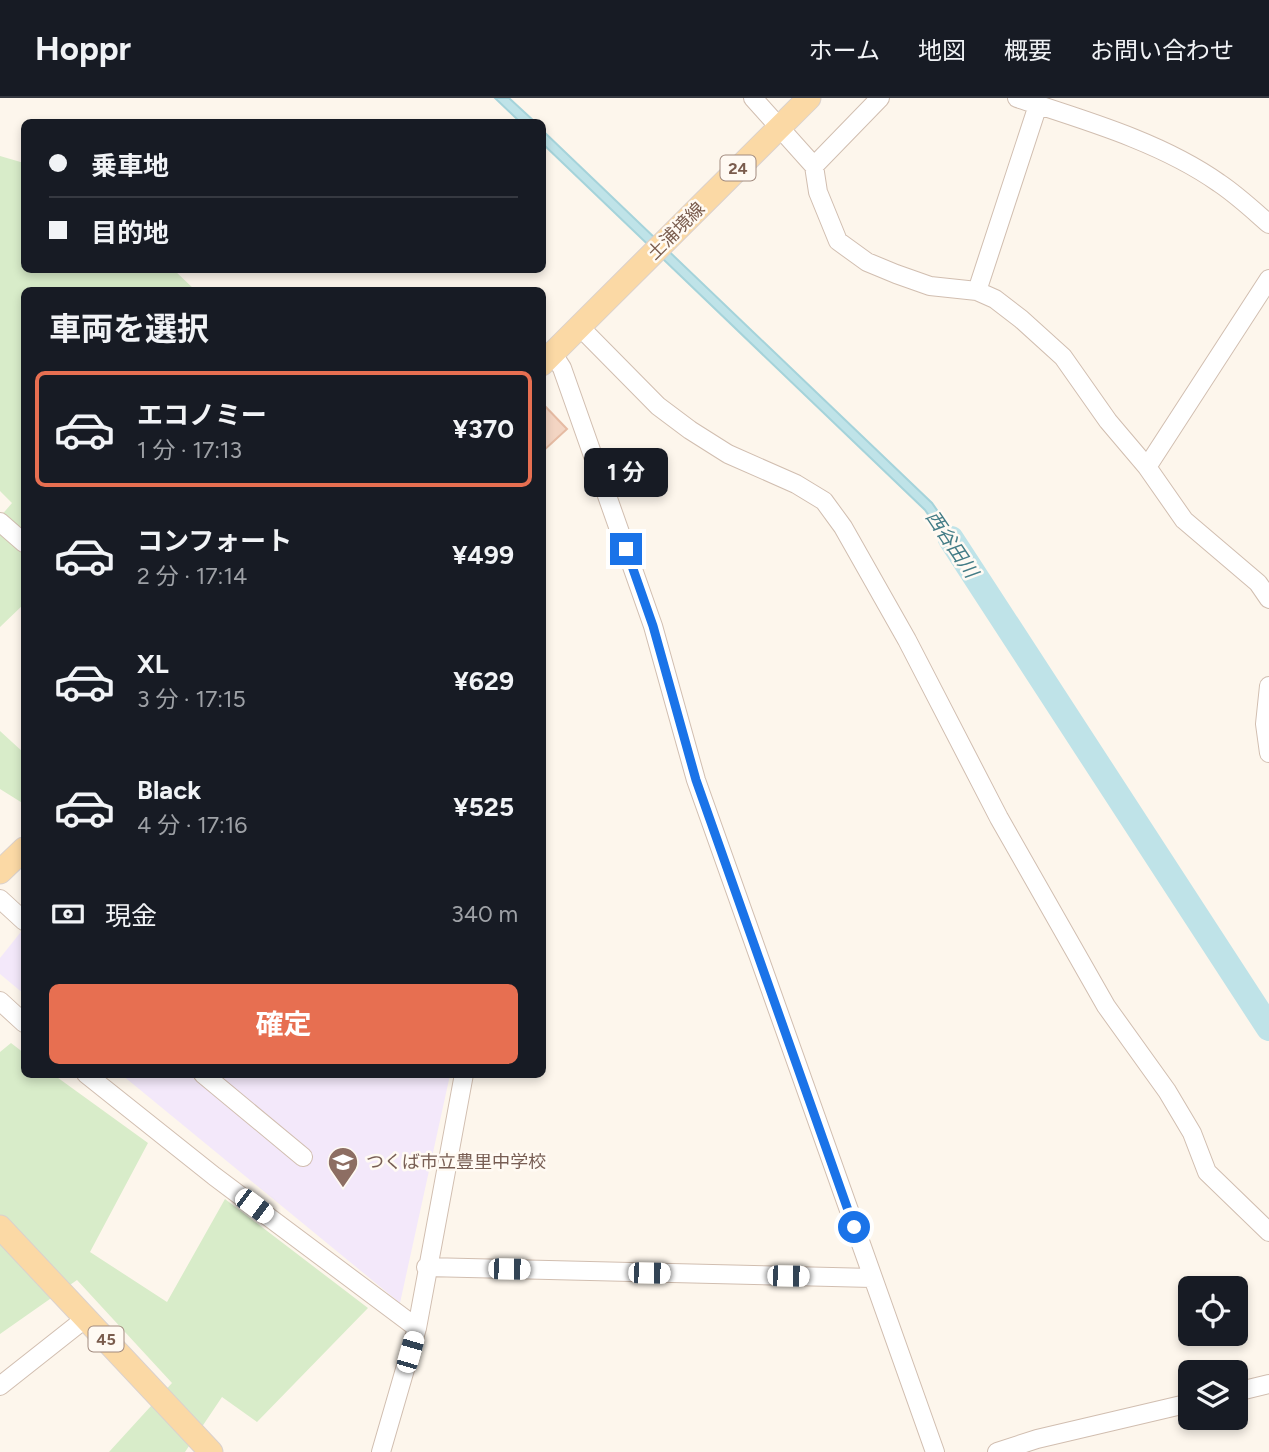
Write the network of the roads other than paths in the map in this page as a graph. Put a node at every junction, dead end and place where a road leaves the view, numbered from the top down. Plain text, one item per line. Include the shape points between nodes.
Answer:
1 (753, 98) edge
2 (809, 98) edge
3 (880, 98) edge
4 (1017, 98) edge
5 (1038, 105) junction
6 (779, 127) junction
7 (814, 166) junction
8 (1269, 224) edge
9 (1269, 279) edge
10 (977, 291) junction
11 (580, 327) junction
12 (548, 359) edge
13 (1147, 467) junction
14 (0, 522) edge
15 (21, 540) edge
16 (1269, 599) edge
17 (1269, 686) edge
18 (1269, 753) edge
19 (21, 852) edge
20 (0, 872) edge
21 (0, 899) edge
22 (21, 917) edge
23 (0, 1002) edge
24 (21, 1020) edge
25 (91, 1078) edge
26 (208, 1078) edge
27 (463, 1078) edge
28 (303, 1157) dead end
29 (0, 1227) edge
30 (1269, 1232) edge
31 (426, 1267) junction
32 (872, 1278) junction
33 (86, 1318) junction
34 (417, 1328) junction
35 (1269, 1384) edge
36 (0, 1386) edge
37 (1248, 1389) edge
38 (1178, 1406) edge
39 (211, 1452) edge
40 (382, 1452) edge
41 (935, 1452) edge
42 (997, 1452) edge

1 - 6 street
2 - 6 main road, 土浦境線 / 24
3 - 7 street
4 - 5 street
5 - 8 street via 1184,163 1218,182
5 - 10 street
6 - 7 street
6 - 11 main road, 土浦境線 / 24
7 - 10 street via 818,192 838,241 867,262 896,274 930,286
9 - 13 street
10 - 13 street via 995,299 1058,351
11 - 12 main road, 土浦境線 / 24
11 - 30 street via 658,406 690,430 824,501 907,640 999,818 1105,1006 1167,1091 1192,1133 1207,1172
12 - 32 street via 562,368 653,626 696,780
13 - 16 street via 1184,520 1258,583
14 - 15 street
17 - 18 street via 1265,724
19 - 20 main road
21 - 22 street
23 - 24 street
25 - 34 street
26 - 28 street
27 - 31 street
29 - 33 main road, 45
31 - 32 street
31 - 34 street
32 - 41 street
33 - 36 street
33 - 39 main road, 45
34 - 40 street
35 - 37 street
38 - 42 street

